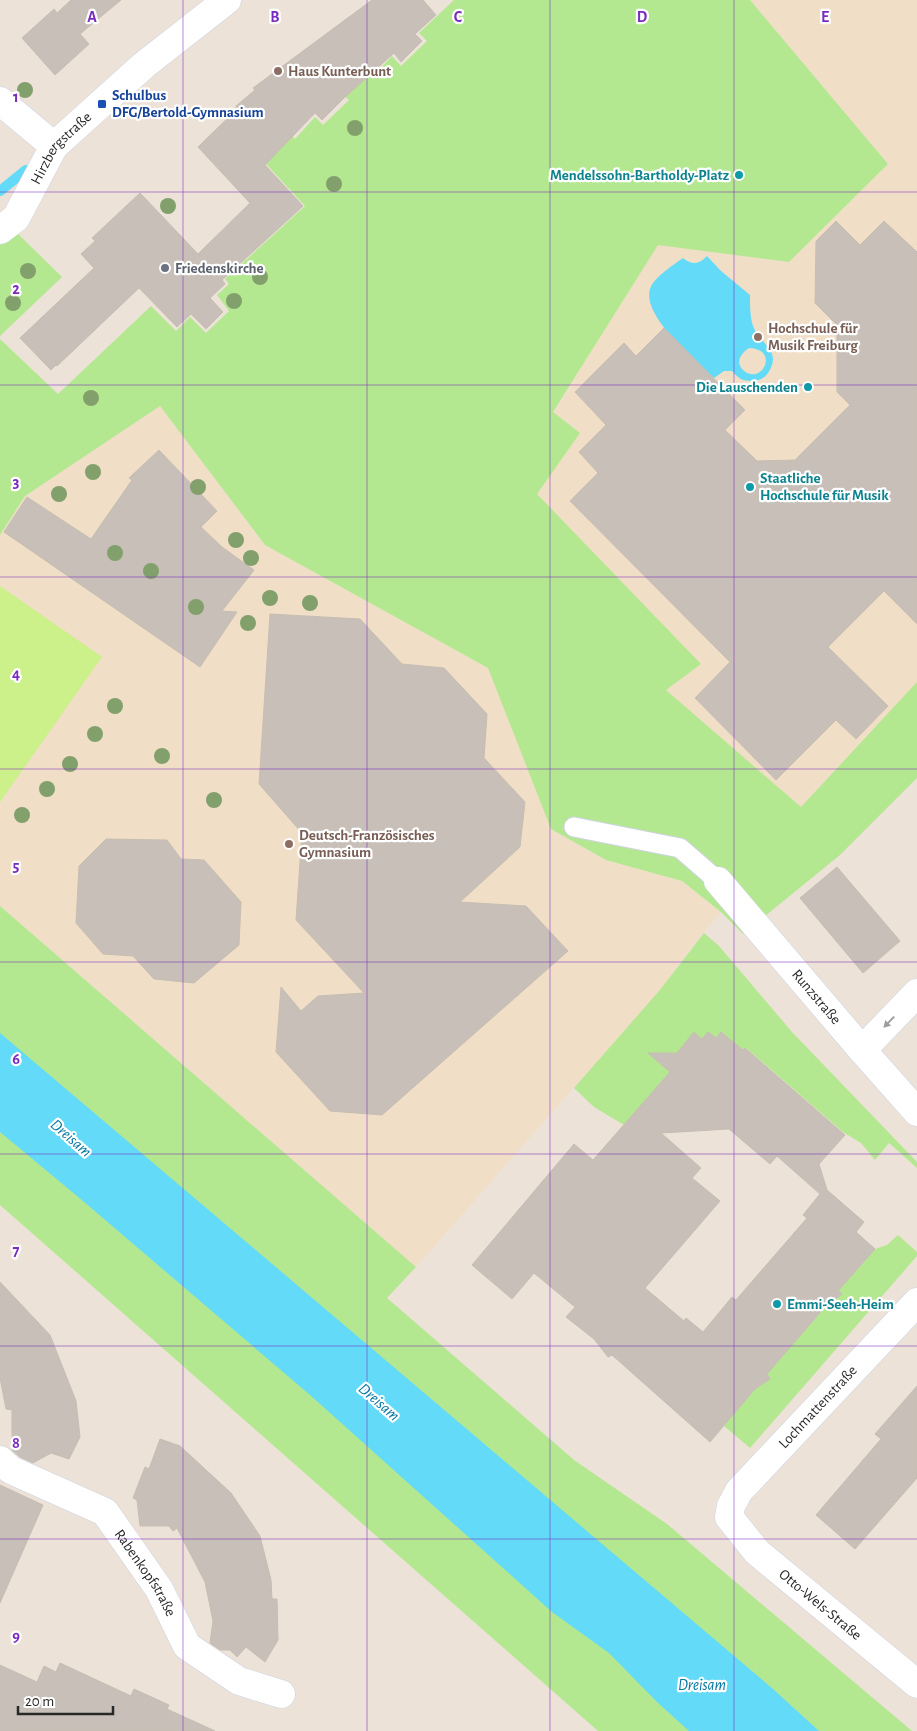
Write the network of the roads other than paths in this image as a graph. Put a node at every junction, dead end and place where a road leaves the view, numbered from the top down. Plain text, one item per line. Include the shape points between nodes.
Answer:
1 (227, 0) edge
2 (0, 101) edge
3 (54, 146) junction
4 (0, 230) edge
5 (574, 827) dead end
6 (718, 881) joint
7 (917, 993) edge
8 (862, 1050) junction
9 (917, 1112) edge
10 (917, 1302) edge
11 (0, 1460) edge
12 (730, 1518) joint
13 (917, 1684) edge
14 (281, 1694) dead end

1 - 3 street, Hirzbergstraße via 144,66
2 - 3 street
3 - 4 street, Hirzbergstraße via 16,218
5 - 6 lane via 680,848
6 - 8 street, Runzstraße
7 -> 8 street
8 - 9 street, Runzstraße
10 - 12 street, Lochmattenstraße via 739,1491 731,1506
11 - 14 street, Rabenkopfstraße via 11,1470 105,1512 159,1589 188,1646 239,1681
12 - 13 street, Otto-Wels-Straße via 757,1552

